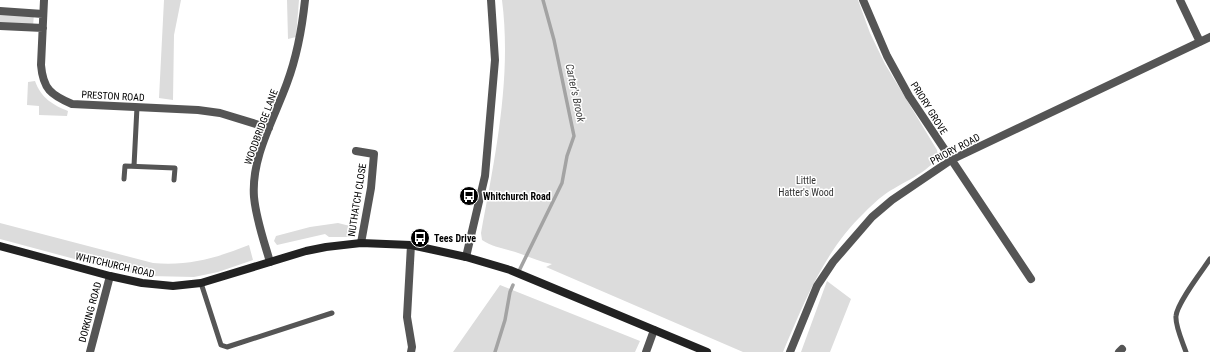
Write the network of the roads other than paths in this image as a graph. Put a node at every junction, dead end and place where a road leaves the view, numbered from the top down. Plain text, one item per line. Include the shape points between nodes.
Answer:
1 (44, 0) edge
2 (305, 0) edge
3 (491, 0) edge
4 (863, 0) edge
5 (1180, 0) edge
6 (0, 11) edge
7 (43, 14) junction
8 (0, 26) edge
9 (43, 28) junction
10 (1210, 37) edge
11 (1200, 42) junction
12 (137, 107) junction
13 (269, 128) junction
14 (356, 151) dead end
15 (951, 160) junction
16 (134, 166) junction
17 (124, 179) dead end
18 (174, 180) dead end
19 (360, 243) junction
20 (411, 245) junction
21 (0, 246) edge
22 (466, 257) junction
23 (1210, 259) edge
24 (270, 262) junction
25 (110, 276) junction
26 (1031, 279) dead end
27 (201, 283) junction
28 (332, 313) dead end
29 (654, 330) junction
30 (90, 352) edge
31 (411, 352) edge
32 (646, 352) edge
33 (707, 352) edge
34 (790, 352) edge
35 (1186, 352) edge

1 - 7 street, PRESTON ROAD
2 - 13 street, WOODBRIDGE LANE via 294,63
3 - 22 street via 495,60 485,176
4 - 15 street, PRIORY GROVE via 901,83
5 - 11 street
6 - 7 street
7 - 9 street, PRESTON ROAD
8 - 9 street
9 - 12 street, PRESTON ROAD via 42,75 49,90 57,98 72,104
10 - 11 street, PRIORY ROAD
11 - 15 street, PRIORY ROAD
12 - 13 street, PRESTON ROAD via 220,113
12 - 16 lane
13 - 24 street, WOODBRIDGE LANE via 255,172 254,196
14 - 19 street, NUTHATCH CLOSE via 374,154 371,188
15 - 26 street, PRIORY GROVE
15 - 34 street, PRIORY ROAD via 892,200 872,217 833,262 817,286
16 - 17 lane via 125,166
16 - 18 lane via 175,168
19 - 20 street, WHITCHURCH ROAD
19 - 24 street, WHITCHURCH ROAD via 306,251
20 - 22 street, WHITCHURCH ROAD
20 - 31 street via 406,318
21 - 25 street, WHITCHURCH ROAD
22 - 29 street, WHITCHURCH ROAD via 510,270
23 - 35 lane via 1187,292 1176,315
24 - 27 street, WHITCHURCH ROAD
25 - 27 street, WHITCHURCH ROAD via 173,286
25 - 30 street, DORKING ROAD
27 - 28 lane via 220,346 227,347
29 - 32 street
29 - 33 street, WHITCHURCH ROAD

